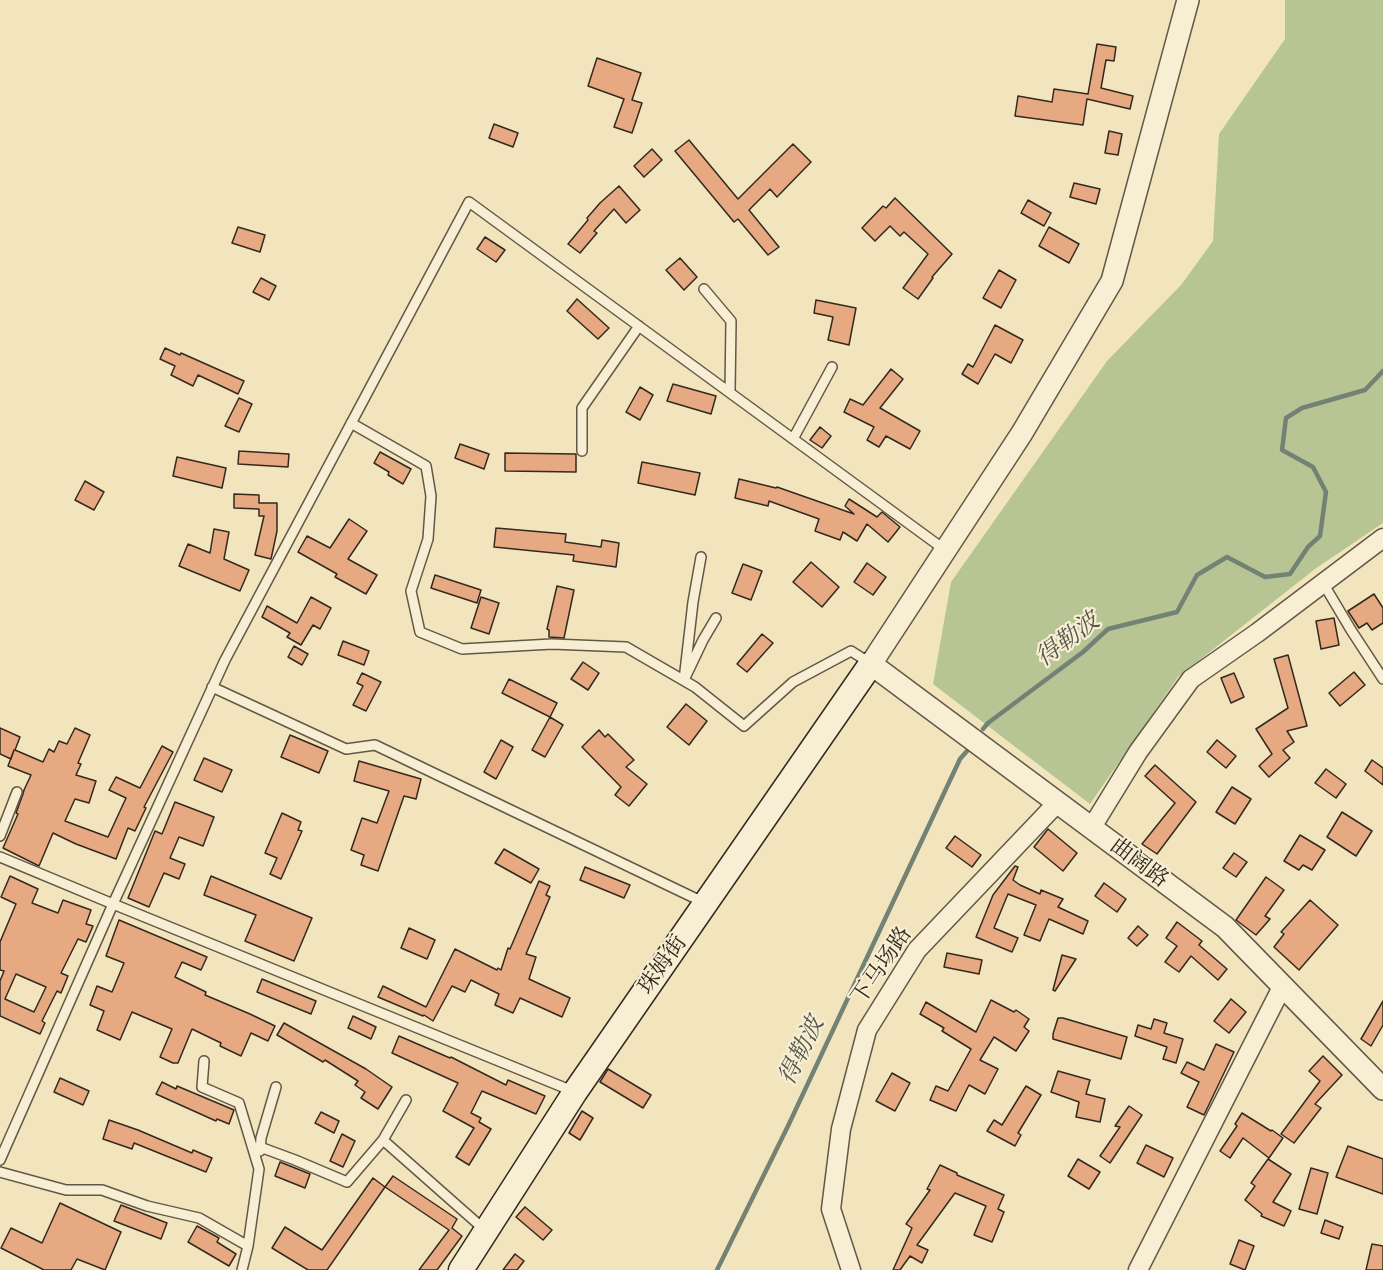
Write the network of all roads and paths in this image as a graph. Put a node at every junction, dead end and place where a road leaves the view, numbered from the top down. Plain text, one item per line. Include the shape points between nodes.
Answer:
1 (1188, 0) edge
2 (704, 289) dead end
3 (639, 326) junction
4 (832, 367) dead end
5 (730, 393) junction
6 (351, 423) junction
7 (794, 439) junction
8 (582, 451) dead end
9 (1383, 538) edge
10 (946, 551) junction
11 (701, 557) dead end
12 (1323, 583) junction
13 (716, 618) dead end
14 (871, 664) junction
15 (1383, 678) edge
16 (684, 680) junction
17 (212, 687) junction
18 (17, 792) dead end
19 (1058, 802) junction
20 (1092, 827) junction
21 (0, 836) edge
22 (0, 857) edge
23 (705, 903) junction
24 (113, 904) junction
25 (1282, 985) junction
26 (204, 1061) dead end
27 (276, 1088) dead end
28 (1383, 1089) edge
29 (575, 1092) junction
30 (406, 1100) dead end
31 (383, 1140) junction
32 (260, 1147) junction
33 (0, 1160) edge
34 (259, 1169) junction
35 (0, 1172) edge
36 (486, 1231) junction
37 (248, 1246) junction
38 (242, 1270) edge
39 (461, 1270) edge
40 (851, 1270) edge
41 (1138, 1270) edge

1 - 10 street via 1112,281
2 - 5 lane via 731,321
3 - 5 lane
3 - 6 lane via 469,202
3 - 8 lane via 582,408
4 - 7 lane
5 - 7 lane
6 - 16 lane via 426,466 431,496 428,539 411,591 420,632 462,649 552,644 627,647
6 - 17 lane
7 - 10 lane
9 - 12 street
10 - 14 street
11 - 16 lane
12 - 15 lane
12 - 20 street via 1191,679 1138,752
13 - 16 lane
14 - 16 lane via 851,651 794,682 744,726
14 - 19 street, 曲阔路
14 - 23 main road, 珠姆街
17 - 23 lane via 346,749 375,745
17 - 24 lane
18 - 21 lane
19 - 20 street, 曲阔路
19 - 40 street, 下马场路 via 917,950 867,1030 841,1129 831,1209
20 - 25 street, 曲阔路 via 1225,927
22 - 24 lane
23 - 29 main road, 珠姆街
24 - 29 lane
24 - 33 lane
25 - 28 street, 曲阔路
25 - 41 street
26 - 34 lane via 202,1087 240,1103
27 - 32 lane
29 - 36 main road, 珠姆街
30 - 31 lane
31 - 32 lane via 347,1182
31 - 36 lane
32 - 34 lane
34 - 37 lane
35 - 37 lane via 66,1190 102,1190 199,1218
36 - 39 main road, 珠姆街
37 - 38 lane

